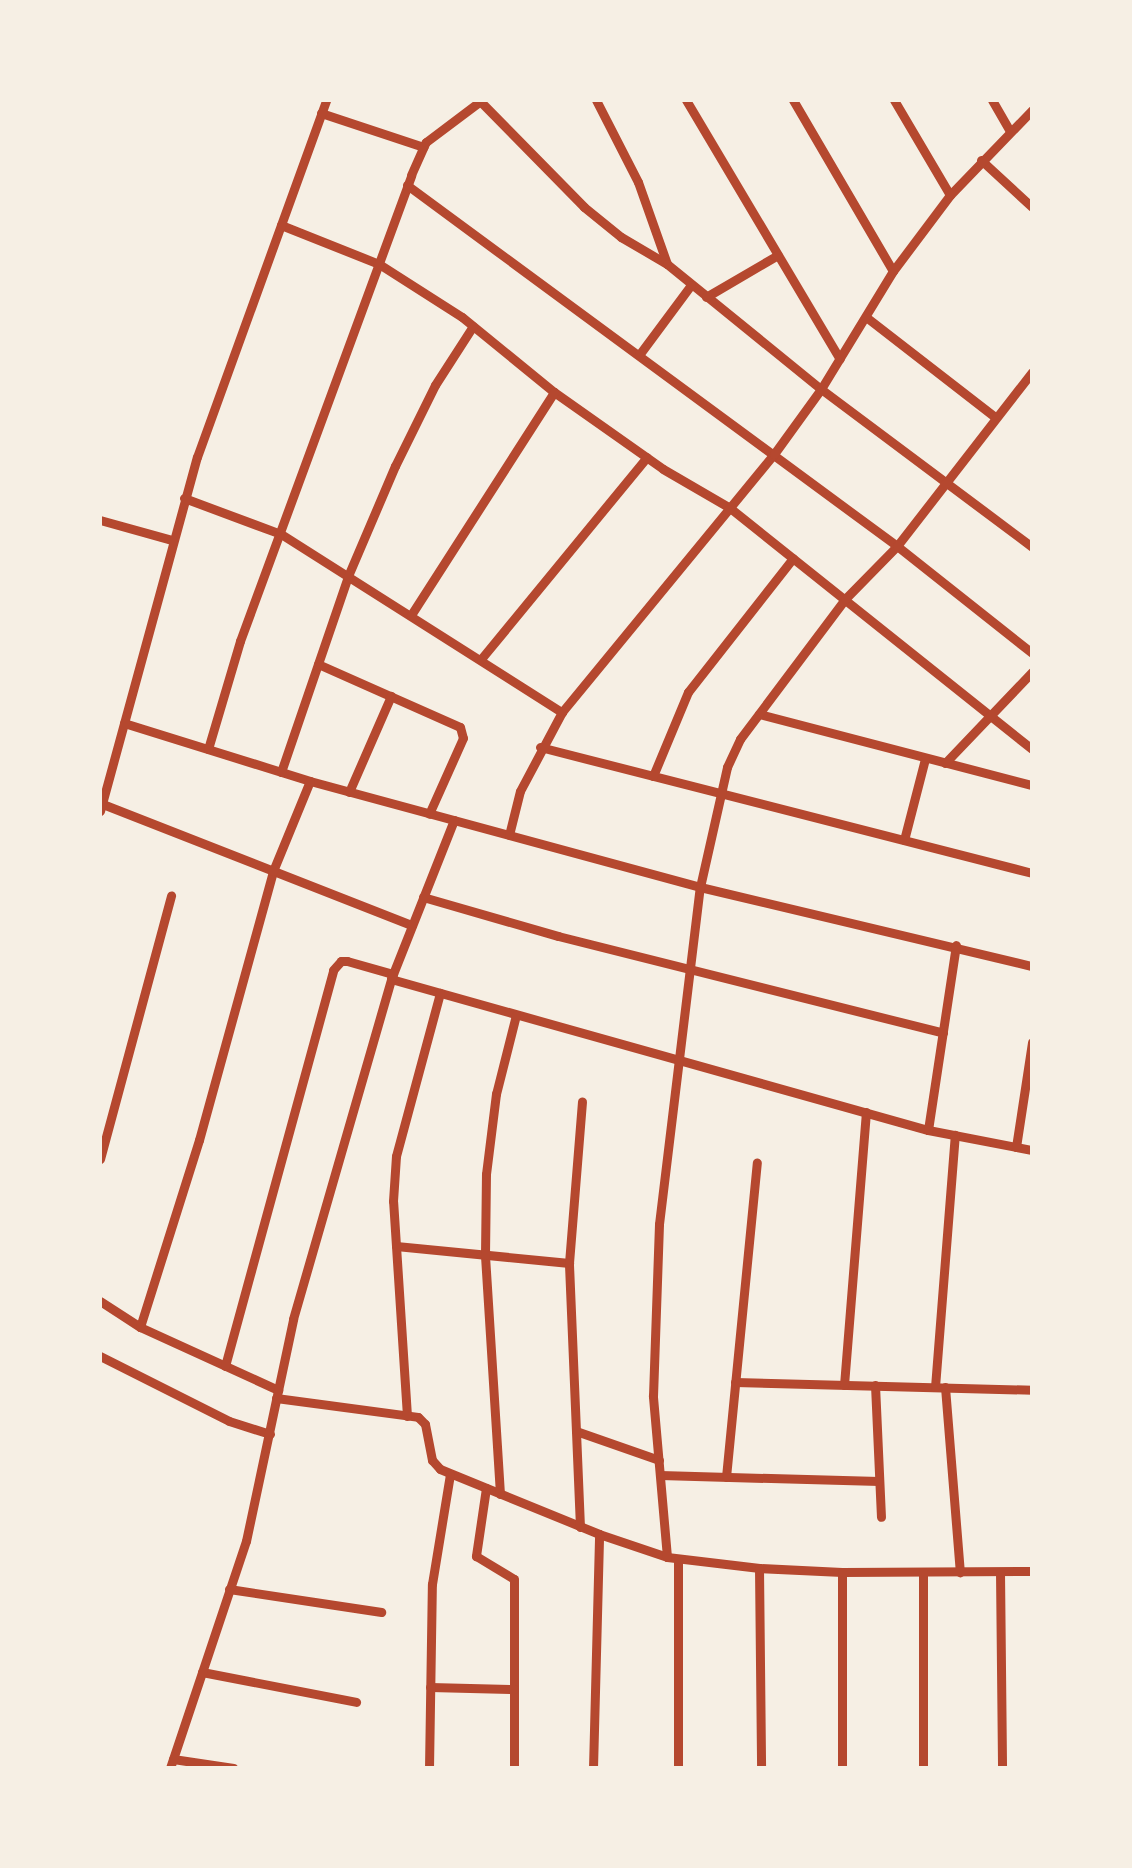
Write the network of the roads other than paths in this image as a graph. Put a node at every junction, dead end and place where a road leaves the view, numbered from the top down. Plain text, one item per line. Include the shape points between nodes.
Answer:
1 (326, 100) edge
2 (480, 100) edge
3 (596, 100) edge
4 (686, 100) edge
5 (793, 100) edge
6 (894, 100) edge
7 (992, 100) edge
8 (1032, 110) edge
9 (322, 113) junction
10 (1010, 130) junction
11 (424, 147) junction
12 (981, 160) junction
13 (407, 184) junction
14 (950, 195) junction
15 (1032, 207) edge
16 (281, 224) junction
17 (778, 254) junction
18 (379, 264) junction
19 (668, 264) junction
20 (894, 271) junction
21 (691, 285) junction
22 (706, 297) junction
23 (866, 317) junction
24 (473, 326) junction
25 (639, 354) junction
26 (840, 359) junction
27 (1032, 372) edge
28 (820, 390) junction
29 (554, 392) junction
30 (995, 417) junction
31 (774, 454) junction
32 (646, 457) junction
33 (948, 482) junction
34 (184, 498) junction
35 (730, 508) junction
36 (100, 520) edge
37 (281, 534) junction
38 (172, 540) junction
39 (897, 546) junction
40 (1032, 548) edge
41 (793, 558) junction
42 (348, 576) junction
43 (845, 599) junction
44 (411, 615) junction
45 (1032, 653) edge
46 (481, 659) junction
47 (318, 664) junction
48 (1032, 672) edge
49 (391, 696) junction
50 (562, 712) junction
51 (758, 714) junction
52 (992, 717) junction
53 (124, 723) junction
54 (540, 747) junction
55 (1032, 748) edge
56 (208, 749) junction
57 (925, 759) junction
58 (946, 764) junction
59 (281, 772) junction
60 (653, 776) junction
61 (310, 781) junction
62 (1032, 784) edge
63 (349, 792) junction
64 (721, 793) junction
65 (101, 806) edge
66 (429, 814) junction
67 (454, 820) junction
68 (508, 835) junction
69 (904, 840) junction
70 (273, 871) junction
71 (1032, 873) edge
72 (700, 887) junction
73 (171, 895) dead end
74 (423, 897) junction
75 (412, 926) junction
76 (956, 945) junction
77 (1032, 966) edge
78 (692, 970) junction
79 (392, 976) junction
80 (440, 993) junction
81 (516, 1016) junction
82 (943, 1032) junction
83 (1032, 1042) edge
84 (680, 1058) junction
85 (582, 1102) dead end
86 (866, 1112) junction
87 (928, 1130) junction
88 (955, 1135) junction
89 (1016, 1147) junction
90 (1032, 1150) edge
91 (100, 1158) edge
92 (758, 1163) dead end
93 (396, 1246) junction
94 (485, 1254) junction
95 (569, 1263) junction
96 (100, 1302) edge
97 (140, 1327) junction
98 (100, 1356) edge
99 (226, 1366) junction
100 (735, 1382) junction
101 (844, 1385) junction
102 (874, 1385) junction
103 (940, 1387) junction
104 (1032, 1390) edge
105 (277, 1394) junction
106 (407, 1416) junction
107 (576, 1432) junction
108 (270, 1434) junction
109 (659, 1460) junction
110 (450, 1474) junction
111 (660, 1475) junction
112 (726, 1477) junction
113 (879, 1481) junction
114 (486, 1488) junction
115 (500, 1494) junction
116 (880, 1517) dead end
117 (580, 1527) junction
118 (599, 1534) junction
119 (667, 1556) junction
120 (678, 1559) junction
121 (760, 1568) junction
122 (1032, 1571) edge
123 (842, 1572) junction
124 (923, 1572) junction
125 (960, 1572) junction
126 (1000, 1572) junction
127 (229, 1590) junction
128 (381, 1612) dead end
129 (202, 1672) junction
130 (430, 1688) junction
131 (514, 1689) junction
132 (356, 1702) dead end
133 (172, 1763) edge
134 (233, 1768) edge
135 (429, 1768) edge
136 (514, 1768) edge
137 (592, 1768) edge
138 (678, 1768) edge
139 (760, 1768) edge
140 (842, 1768) edge
141 (922, 1768) edge
142 (1002, 1768) edge

1 - 9 street
2 - 11 street
2 - 19 street via 584,208
3 - 19 street via 638,182
4 - 17 street
5 - 20 street
6 - 14 street
7 - 10 street
8 - 10 street
9 - 11 street
9 - 16 street
10 - 12 street
11 - 13 street
12 - 14 street
12 - 15 street
13 - 18 street
13 - 25 street
14 - 20 street
16 - 18 street
16 - 34 street
17 - 22 street
17 - 26 street
18 - 24 street
18 - 37 street
19 - 21 street
20 - 23 street
21 - 22 street
21 - 25 street
22 - 28 street
23 - 26 street
23 - 30 street
24 - 29 street
24 - 42 street via 435,385
25 - 31 street
26 - 28 street
27 - 30 street
28 - 31 street
28 - 33 street
29 - 32 street
29 - 44 street
30 - 33 street
31 - 35 street
31 - 39 street
32 - 35 street
32 - 46 street
33 - 39 street
33 - 40 street
34 - 37 street
34 - 38 street
35 - 41 street
35 - 50 street
36 - 38 street
37 - 42 street
37 - 56 street
38 - 53 street
39 - 43 street
39 - 45 street
41 - 43 street
41 - 60 street via 688,692
42 - 44 street
42 - 47 street
43 - 51 street
43 - 52 street
44 - 46 street
46 - 50 street
47 - 49 street
47 - 59 street
48 - 52 street
49 - 63 street
49 - 66 street via 463,732
50 - 54 street
51 - 57 street
51 - 64 street via 740,738
52 - 55 street
52 - 58 street
53 - 56 street
53 - 65 street
54 - 60 street
54 - 68 street
56 - 59 street
57 - 58 street
57 - 69 street
58 - 62 street
59 - 61 street
60 - 64 street
61 - 63 street
61 - 70 street
63 - 66 street
64 - 69 street
64 - 72 street
65 - 70 street
66 - 67 street
67 - 68 street
67 - 74 street
68 - 72 street
69 - 71 street
70 - 75 street
70 - 97 street
72 - 76 street
72 - 78 street
73 - 91 street
74 - 75 street
74 - 78 street
75 - 79 street
76 - 77 street
76 - 82 street
78 - 82 street
78 - 84 street
79 - 80 street
79 - 99 street via 336,964
79 - 105 street via 302,1284
80 - 81 street
80 - 93 street via 396,1156
81 - 84 street
81 - 94 street via 496,1094
82 - 87 street
83 - 89 street
84 - 86 street
84 - 109 street via 660,1224 654,1396
85 - 95 street
86 - 87 street
86 - 101 street
87 - 88 street
88 - 89 street
88 - 103 street
89 - 90 street
92 - 100 street
93 - 94 street
93 - 106 street
94 - 95 street
94 - 115 street
95 - 107 street
96 - 97 street
97 - 99 street
98 - 108 street via 229,1421
99 - 105 street
100 - 101 street
100 - 112 street
101 - 102 street
102 - 103 street
102 - 113 street
103 - 104 street
103 - 125 street
105 - 106 street
105 - 108 street
106 - 110 street via 425,1424 432,1460
107 - 109 street
107 - 117 street
108 - 127 street
109 - 111 street
110 - 114 street
110 - 130 street via 432,1584
111 - 112 street
111 - 119 street
112 - 113 street
113 - 116 street
114 - 115 street
114 - 131 street via 476,1556 514,1580
115 - 117 street
117 - 118 street
118 - 119 street
118 - 137 street
119 - 120 street
120 - 121 street
120 - 138 street
121 - 123 street
121 - 139 street
122 - 126 street
123 - 124 street
123 - 140 street
124 - 125 street
124 - 141 street
125 - 126 street
126 - 142 street
127 - 128 street
127 - 129 street
129 - 132 street
129 - 133 street
130 - 131 street
130 - 135 street
131 - 136 street
133 - 134 street

